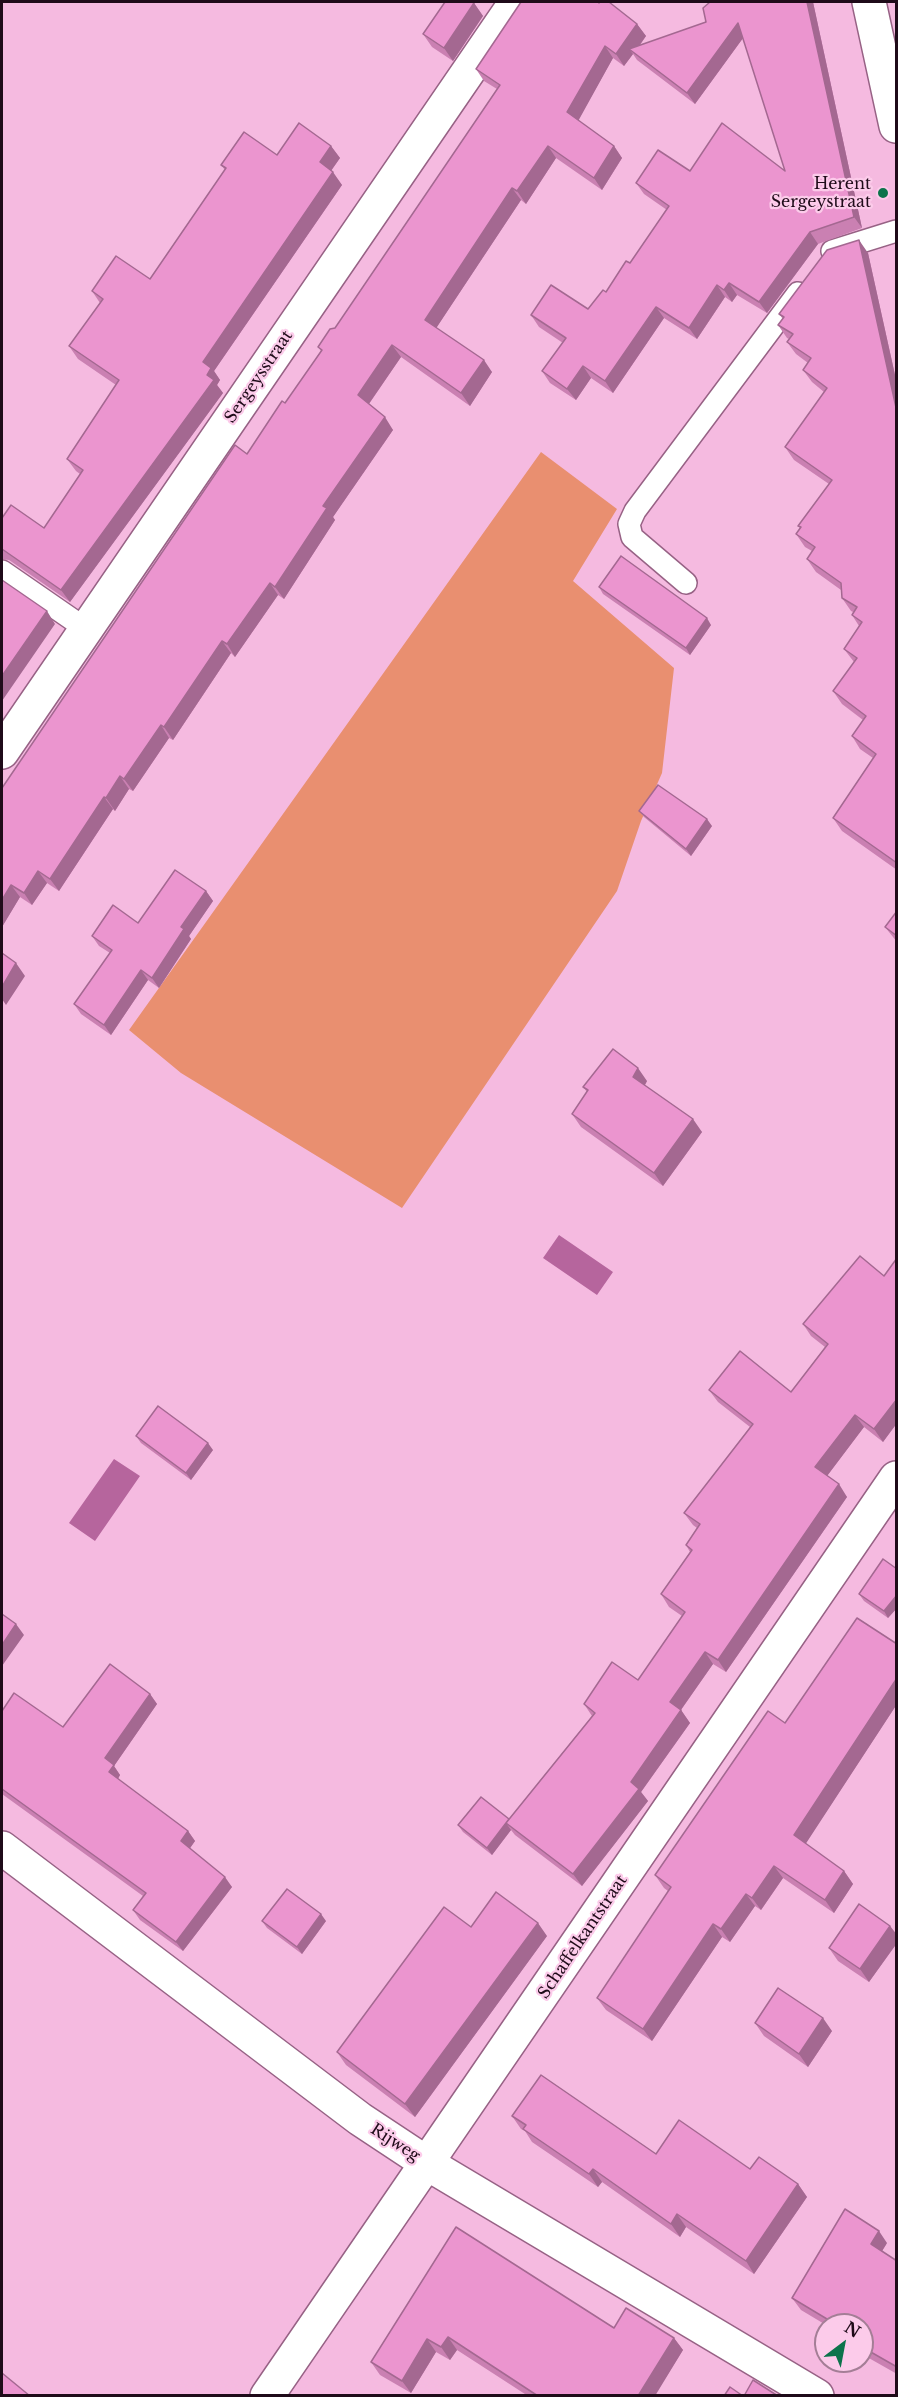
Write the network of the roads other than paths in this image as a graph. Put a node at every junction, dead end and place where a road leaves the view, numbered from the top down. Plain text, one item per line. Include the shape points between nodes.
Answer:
1 (516, 2) edge
2 (869, 2) edge
3 (897, 126) edge
4 (897, 231) edge
5 (821, 262) edge
6 (806, 281) edge
7 (2, 571) edge
8 (686, 583) dead end
9 (86, 629) junction
10 (2, 752) edge
11 (897, 1478) edge
12 (2, 1848) edge
13 (428, 2164) junction
14 (267, 2396) edge
15 (817, 2396) edge

1 - 9 street, Sergeysstraat
2 - 3 street
4 - 5 lane via 828,252
6 - 8 lane via 629,524 632,537
7 - 9 lane
9 - 10 street, Sergeysstraat
11 - 13 street, Schaffelkantstraat
12 - 13 street, Rijweg via 360,2120
13 - 14 street, Schaffelkantstraat
13 - 15 street, Rijweg

